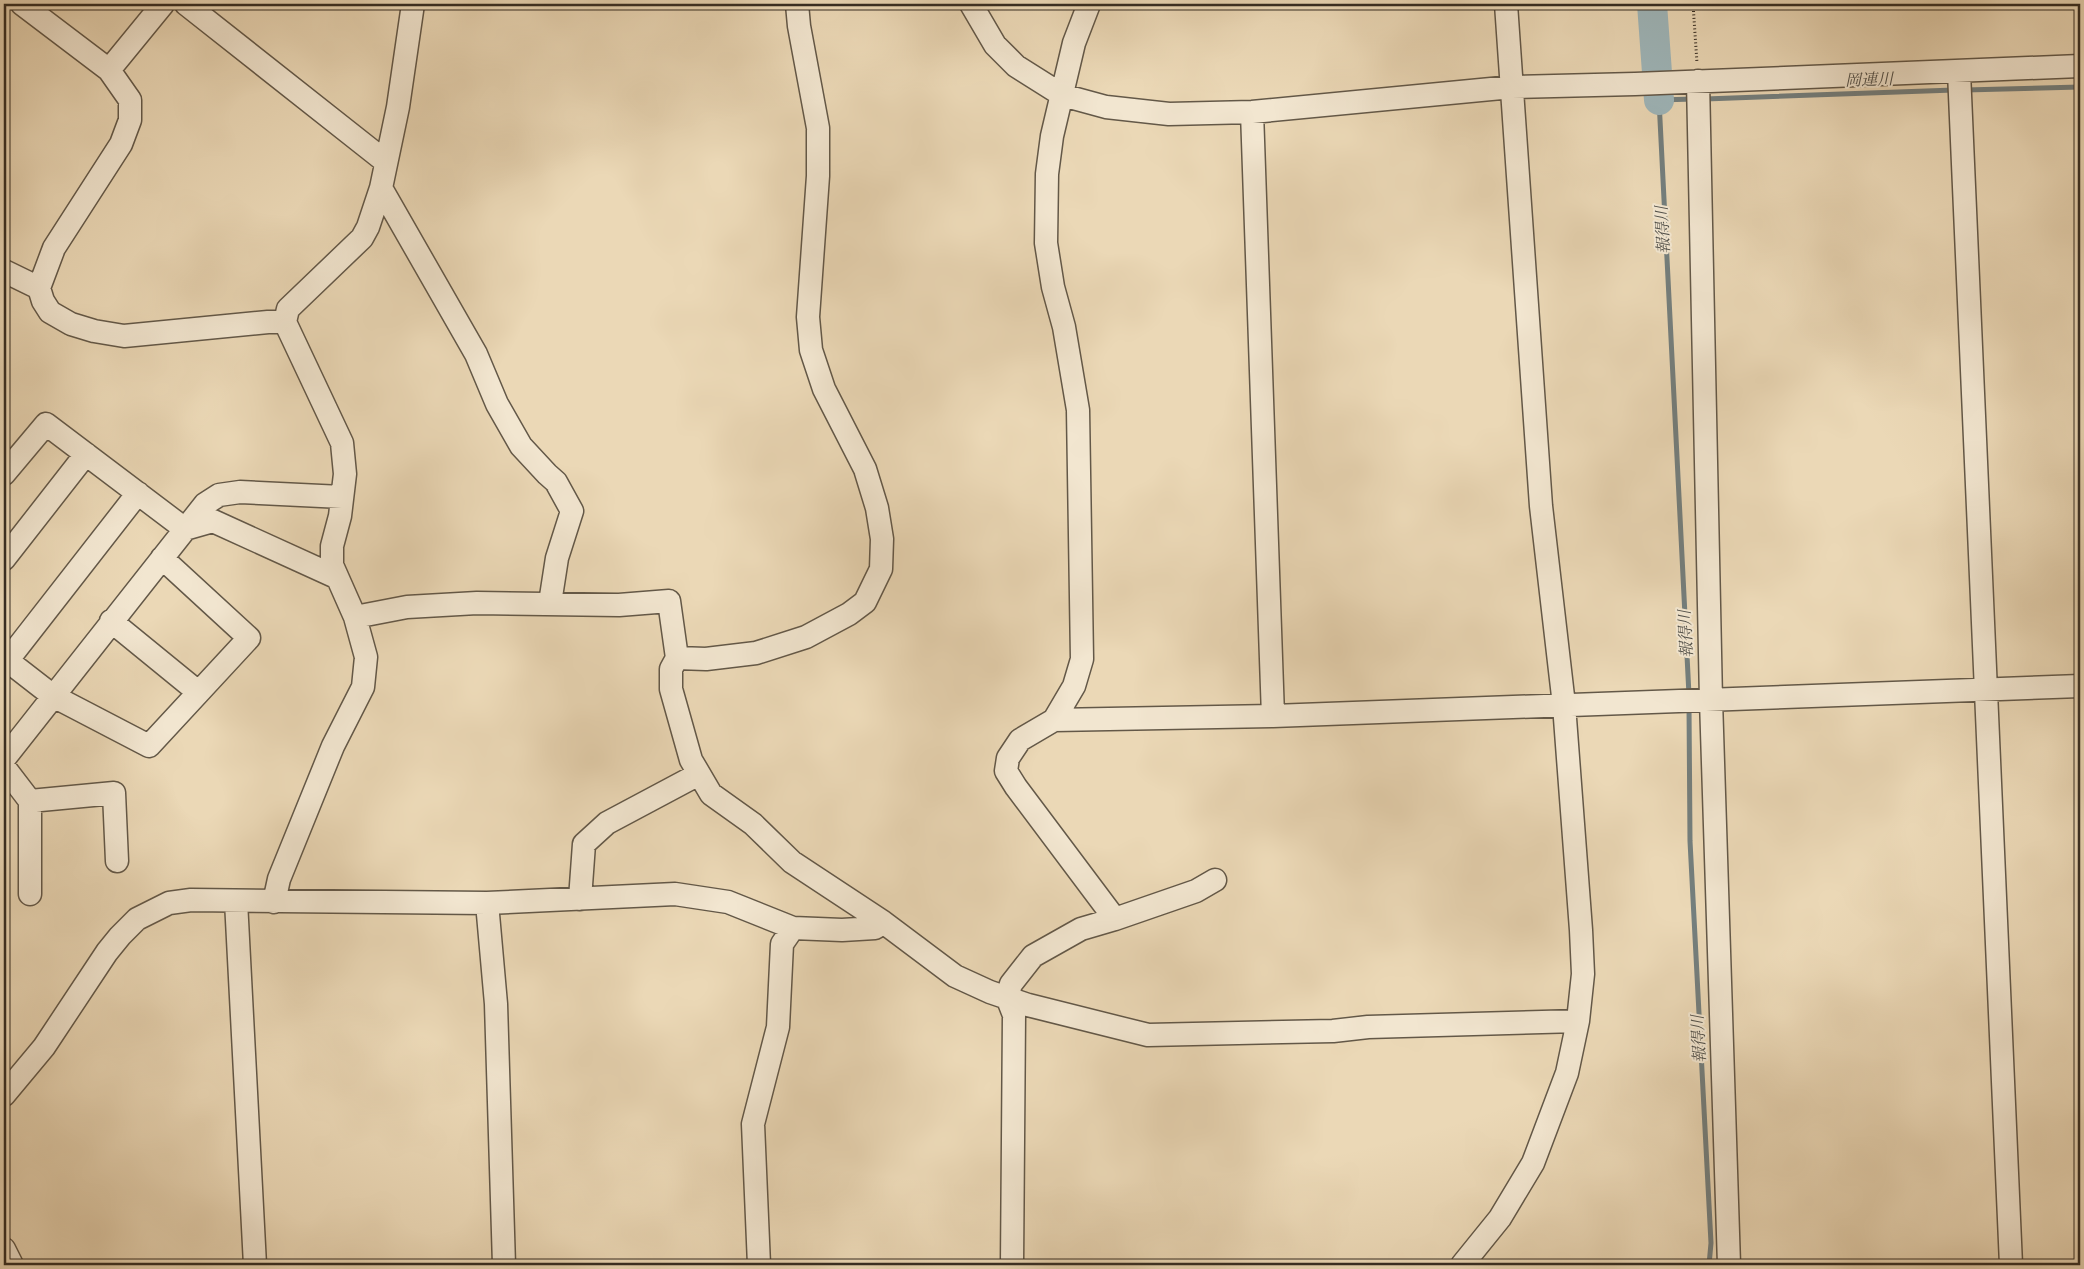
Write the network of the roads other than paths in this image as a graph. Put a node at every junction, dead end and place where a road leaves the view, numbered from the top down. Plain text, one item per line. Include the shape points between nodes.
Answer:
1 (22, 4) edge
2 (163, 4) edge
3 (186, 4) edge
4 (413, 4) edge
5 (798, 4) edge
6 (971, 4) edge
7 (1089, 4) edge
8 (1506, 4) edge
9 (2080, 66) edge
10 (109, 70) junction
11 (1959, 72) junction
12 (1692, 81) junction
13 (1512, 87) junction
14 (1062, 95) junction
15 (1252, 112) junction
16 (386, 162) junction
17 (381, 188) junction
18 (4, 271) edge
19 (39, 288) junction
20 (285, 322) junction
21 (86, 454) junction
22 (4, 474) edge
23 (138, 494) junction
24 (342, 497) junction
25 (185, 529) junction
26 (162, 558) junction
27 (4, 559) edge
28 (336, 577) junction
29 (550, 603) junction
30 (355, 617) junction
31 (111, 622) junction
32 (677, 658) junction
33 (5, 659) edge
34 (2080, 686) edge
35 (1986, 689) junction
36 (198, 692) junction
37 (53, 696) junction
38 (1706, 700) junction
39 (1564, 705) junction
40 (1273, 716) junction
41 (1054, 720) junction
42 (4, 760) edge
43 (4, 768) edge
44 (699, 774) junction
45 (30, 802) junction
46 (118, 861) dead end
47 (1215, 880) dead end
48 (30, 894) dead end
49 (580, 898) junction
50 (236, 901) junction
51 (274, 902) junction
52 (487, 903) junction
53 (1115, 919) junction
54 (883, 922) junction
55 (793, 928) junction
56 (1007, 997) junction
57 (1578, 1021) junction
58 (4, 1096) edge
59 (4, 1249) edge
60 (12, 1265) edge
61 (255, 1265) edge
62 (504, 1265) edge
63 (758, 1265) edge
64 (1012, 1265) edge
65 (1462, 1265) edge
66 (1730, 1265) edge
67 (2011, 1265) edge

1 - 10 street
2 - 10 street
3 - 16 street
4 - 16 street via 398,107
5 - 32 street via 799,26 818,128 818,176 808,316 811,350 824,389 865,470 882,538 881,570 865,602 806,637 756,653 706,659
6 - 14 street via 995,45 1016,66
7 - 14 street via 1074,43
8 - 13 street
9 - 11 street
10 - 19 street via 130,100 130,120 121,144 54,248
11 - 12 street
11 - 35 street
12 - 13 street
12 - 38 street
13 - 15 street
13 - 39 street via 1541,506
14 - 15 street via 1106,107 1169,114
14 - 41 street via 1047,174 1046,242 1078,410 1082,659 1074,686
15 - 40 street
16 - 17 street
17 - 20 street via 362,238 288,309
17 - 29 street via 476,354 502,412 522,446 556,482 572,511 557,558
18 - 19 street
19 - 20 street via 42,301 50,312 71,324 124,336
20 - 24 street via 342,443 345,474
21 - 22 street via 46,424
21 - 23 street
21 - 27 street
23 - 25 street
23 - 33 street
24 - 25 street via 240,492 219,495 205,504
24 - 28 street via 332,546
25 - 26 street
25 - 28 street via 213,521
26 - 31 street
26 - 36 street via 249,638
28 - 30 street
29 - 30 street via 424,606
29 - 32 street via 619,606 669,601
30 - 51 street via 366,657 363,687 334,746 279,879
31 - 36 street
31 - 37 street
32 - 44 street via 671,669 671,689 691,760
33 - 37 street
34 - 35 street
35 - 38 street
35 - 67 street
36 - 37 street via 149,746
37 - 42 street
38 - 39 street
38 - 66 street
39 - 40 street
39 - 57 street via 1582,930 1583,974
40 - 41 street
41 - 53 street via 1020,740 1008,758 1006,771
43 - 45 street
44 - 49 street via 607,822 584,844
44 - 54 street via 711,794 753,824 792,862
45 - 46 street via 114,793
45 - 48 street
47 - 53 street via 1196,892
49 - 52 street
49 - 55 street via 675,894 728,902
50 - 51 street
50 - 58 street via 169,903 137,919 107,952 44,1047
50 - 61 street
51 - 52 street
52 - 62 street via 496,1004
53 - 56 street via 1082,929 1033,956 1011,984
54 - 55 street via 875,928
54 - 56 street via 955,976
55 - 63 street via 782,944 778,1027 753,1124
56 - 57 street via 1148,1035
56 - 64 street via 1014,1015
57 - 65 street via 1567,1073 1533,1163 1500,1218
59 - 60 street

